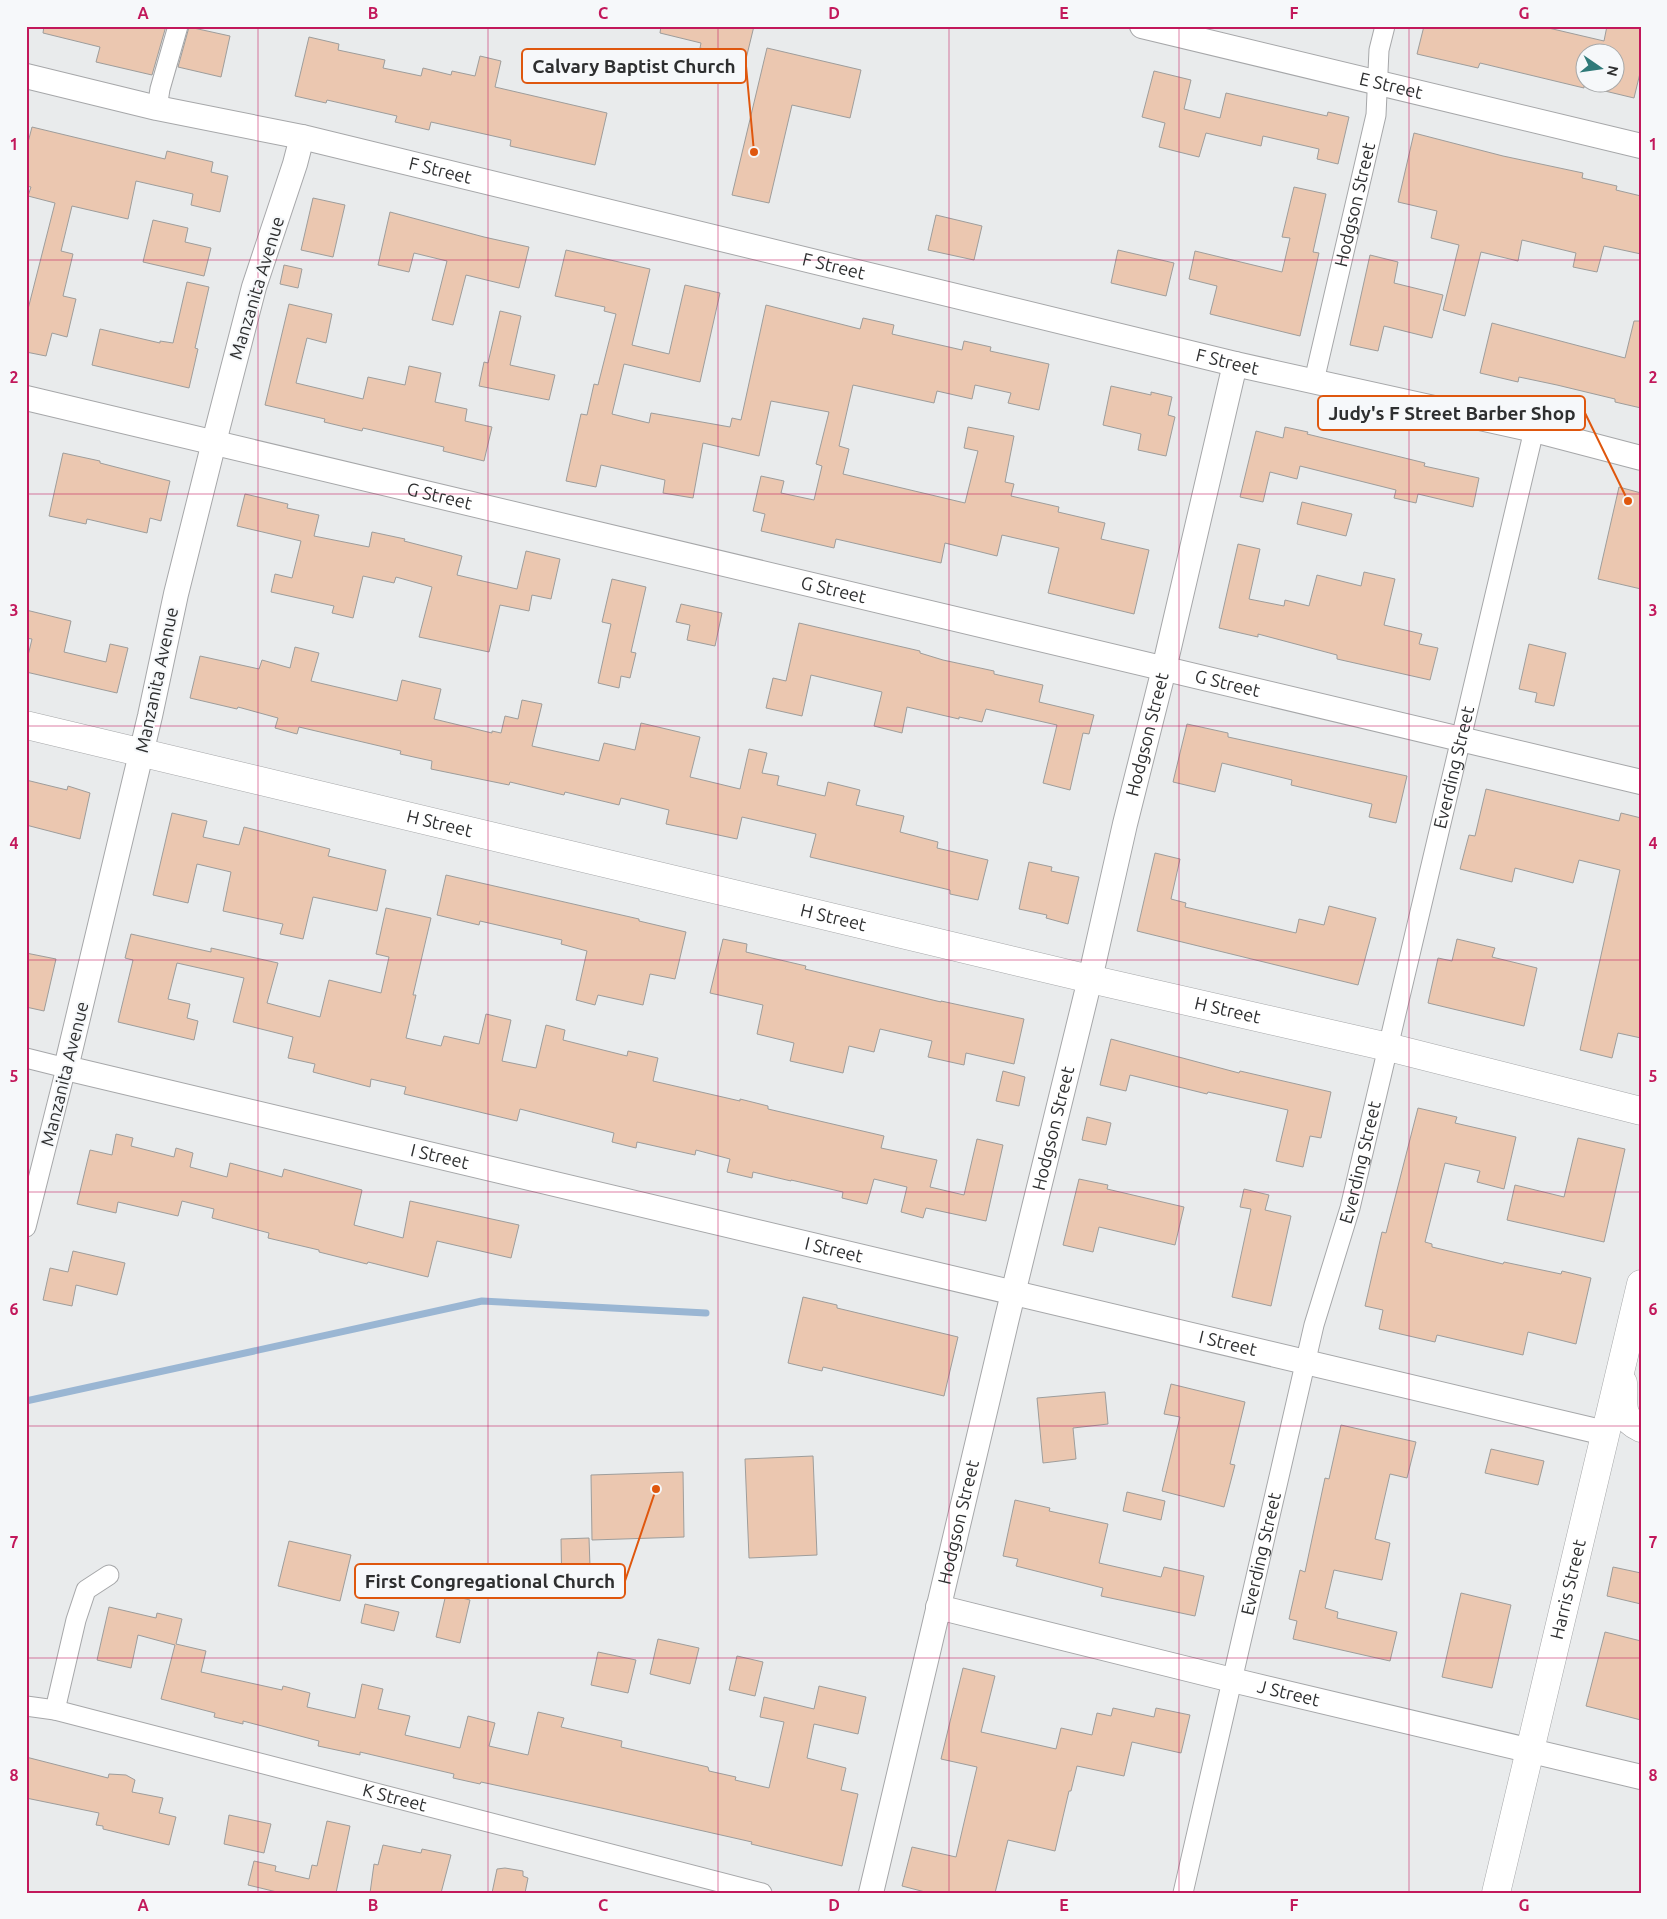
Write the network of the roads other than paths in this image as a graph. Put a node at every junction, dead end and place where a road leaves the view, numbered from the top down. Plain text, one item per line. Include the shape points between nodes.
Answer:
1 (178, 26) edge
2 (1142, 26) edge
3 (1386, 26) edge
4 (26, 76) edge
5 (1378, 84) junction
6 (157, 108) junction
7 (302, 137) junction
8 (1641, 146) edge
9 (1235, 364) junction
10 (1314, 381) junction
11 (26, 398) edge
12 (1534, 430) junction
13 (214, 442) junction
14 (1641, 458) edge
15 (1164, 669) junction
16 (26, 725) edge
17 (1461, 739) junction
18 (141, 752) junction
19 (1641, 782) edge
20 (1090, 979) junction
21 (1388, 1047) junction
22 (26, 1058) edge
23 (66, 1068) junction
24 (1641, 1111) edge
25 (26, 1227) edge
26 (1641, 1284) edge
27 (1013, 1292) junction
28 (1307, 1361) junction
29 (1621, 1364) junction
30 (1641, 1428) edge
31 (1605, 1433) junction
32 (1641, 1442) edge
33 (109, 1576) dead end
34 (938, 1607) junction
35 (1232, 1680) junction
36 (26, 1706) edge
37 (55, 1710) junction
38 (1529, 1750) junction
39 (1641, 1777) edge
40 (762, 1893) edge
41 (871, 1893) edge
42 (1183, 1893) edge
43 (1496, 1893) edge

1 - 6 street
2 - 5 street, E Street
3 - 5 street, Hodgson Street via 1379,50
4 - 6 street, F Street
5 - 8 street, E Street
5 - 10 street, Hodgson Street via 1376,115
6 - 7 street, F Street
7 - 9 street, F Street
7 - 13 street, Manzanita Avenue via 296,164 254,287
9 - 10 street, F Street
9 - 15 street, Hodgson Street
10 - 12 street, F Street
11 - 13 street, G Street
12 - 14 street, F Street
12 - 17 street, Everding Street
13 - 15 street, G Street
13 - 18 street, Manzanita Avenue
15 - 17 street, G Street
15 - 20 street, Hodgson Street
16 - 18 main road, H Street
17 - 19 street, G Street
17 - 21 street, Everding Street
18 - 20 main road, H Street
18 - 23 street, Manzanita Avenue
20 - 21 main road, H Street
20 - 27 street, Hodgson Street
21 - 24 main road, H Street
21 - 28 street, Everding Street via 1350,1208 1314,1325
22 - 23 street, I Street
23 - 25 street, Manzanita Avenue
23 - 27 street, I Street
26 - 29 main road, Harris Street
27 - 28 street, I Street
27 - 34 street, Hodgson Street
28 - 31 street, I Street
28 - 35 street, Everding Street
29 - 30 main road via 1622,1406 1626,1415
29 - 31 main road, Harris Street
31 - 32 main road, I Street
31 - 38 main road, Harris Street
33 - 37 street via 86,1590
34 - 35 street, J Street
34 - 41 street, Hodgson Street
35 - 38 street, J Street
35 - 42 street, Everding Street
36 - 37 street, K Street
37 - 40 street, K Street
38 - 39 street, J Street
38 - 43 main road, Harris Street

